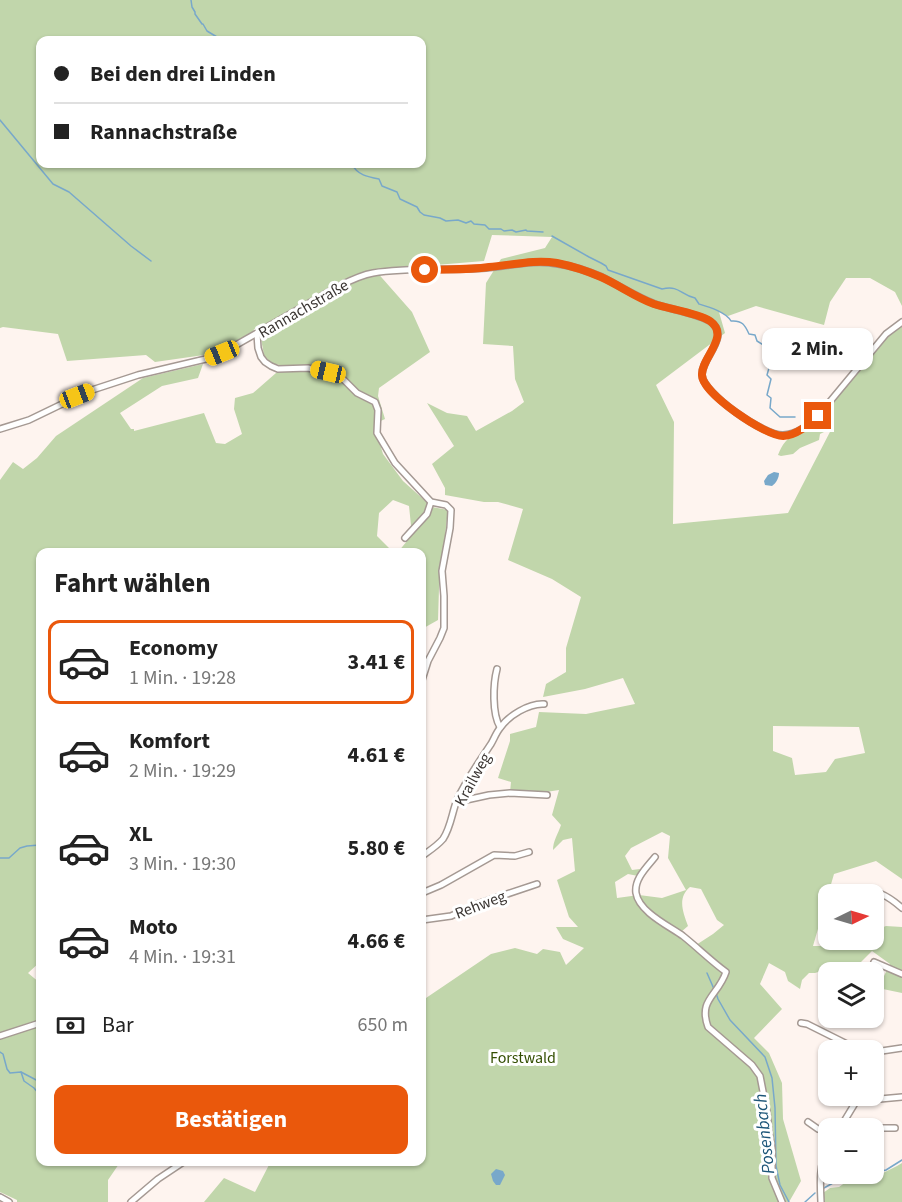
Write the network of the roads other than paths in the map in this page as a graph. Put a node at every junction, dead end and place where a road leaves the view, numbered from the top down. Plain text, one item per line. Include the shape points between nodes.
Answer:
1 (902, 322) edge
2 (257, 334) junction
3 (0, 429) edge
4 (431, 502) junction
5 (405, 538) dead end
6 (426, 667) edge
7 (496, 669) dead end
8 (544, 704) dead end
9 (500, 727) junction
10 (547, 795) dead end
11 (457, 802) junction
12 (529, 852) dead end
13 (426, 853) edge
14 (655, 857) dead end
15 (537, 884) dead end
16 (426, 891) edge
17 (884, 896) edge
18 (902, 908) edge
19 (426, 919) edge
20 (884, 966) edge
21 (902, 974) edge
22 (801, 1023) dead end
23 (36, 1024) edge
24 (0, 1036) edge
25 (839, 1040) edge
26 (902, 1048) edge
27 (884, 1051) edge
28 (884, 1097) edge
29 (902, 1097) edge
30 (808, 1122) dead end
31 (884, 1128) edge
32 (895, 1128) dead end
33 (818, 1129) edge
34 (178, 1166) edge
35 (820, 1184) edge
36 (0, 1197) edge
37 (9, 1202) edge
38 (131, 1202) edge
39 (782, 1202) edge
40 (821, 1202) edge

1 - 2 street, Rannachstraße via 886,334 818,416 793,434 783,436 767,431 730,408 704,382 704,367 718,335 712,322 653,303 601,277 557,263 371,273 350,280
2 - 3 street, Rannachstraße via 210,358 99,388
2 - 4 street via 261,357 271,366 308,368 340,376 357,393 375,402 377,433 401,470
4 - 5 street via 427,514
4 - 6 street via 451,510 442,571 444,628
7 - 9 street via 495,704
8 - 9 street, Krailweg via 517,713
9 - 11 street, Krailweg
10 - 11 street via 510,793
11 - 13 street, Krailweg via 444,838
12 - 16 street via 494,855
14 - 39 street via 638,879 636,894 653,916 726,972 704,1013 708,1027 760,1076 772,1148 772,1178
15 - 19 street, Rehweg via 451,916
17 - 18 street
20 - 21 street
22 - 25 street
23 - 24 street
26 - 27 street
28 - 29 street
30 - 33 street
31 - 32 street
34 - 38 street
35 - 40 street
36 - 37 street

